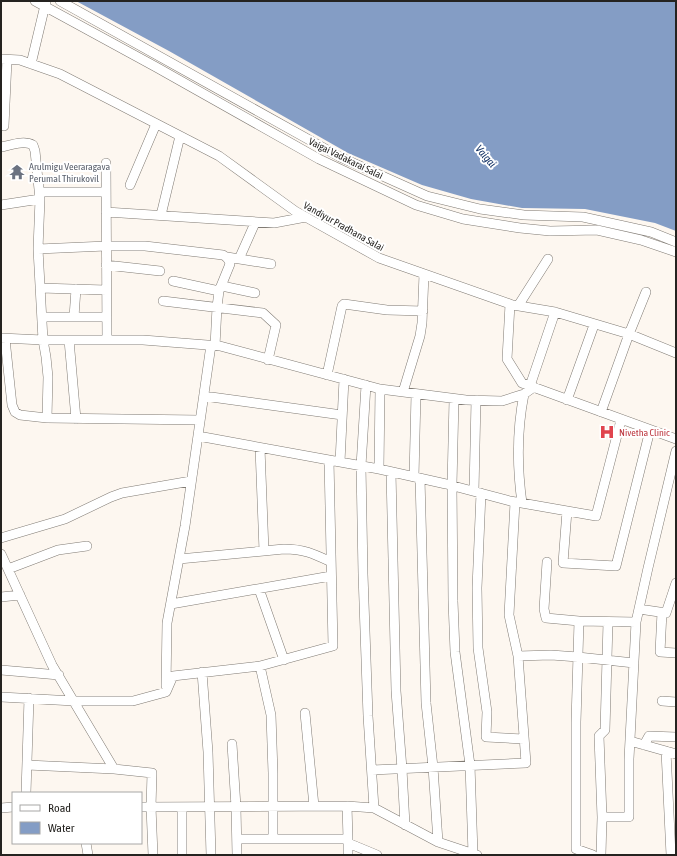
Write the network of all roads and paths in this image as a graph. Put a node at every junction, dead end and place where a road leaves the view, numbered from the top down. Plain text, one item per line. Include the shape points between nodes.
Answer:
1 (34, 1) edge
2 (60, 1) edge
3 (45, 4) edge
4 (4, 59) edge
5 (31, 64) junction
6 (156, 124) junction
7 (4, 126) dead end
8 (180, 136) junction
9 (1, 147) edge
10 (106, 163) dead end
11 (130, 185) dead end
12 (106, 192) junction
13 (40, 196) junction
14 (1, 205) edge
15 (106, 212) junction
16 (161, 215) junction
17 (306, 217) junction
18 (254, 223) junction
19 (676, 242) edge
20 (106, 246) junction
21 (38, 249) junction
22 (676, 252) edge
23 (227, 257) junction
24 (548, 258) dead end
25 (238, 259) junction
26 (271, 264) dead end
27 (106, 265) junction
28 (160, 271) dead end
29 (424, 274) junction
30 (173, 281) dead end
31 (40, 288) junction
32 (220, 288) junction
33 (76, 289) junction
34 (106, 290) junction
35 (646, 292) dead end
36 (255, 293) dead end
37 (163, 301) dead end
38 (514, 305) junction
39 (217, 307) junction
40 (423, 312) junction
41 (555, 312) junction
42 (42, 317) junction
43 (74, 317) junction
44 (107, 317) junction
45 (594, 325) junction
46 (629, 334) junction
47 (3, 338) edge
48 (43, 340) junction
49 (69, 340) junction
50 (107, 340) junction
51 (213, 346) junction
52 (676, 353) edge
53 (268, 360) junction
54 (327, 375) junction
55 (344, 379) junction
56 (366, 385) junction
57 (532, 387) junction
58 (380, 389) junction
59 (403, 392) junction
60 (416, 394) junction
61 (524, 394) junction
62 (204, 396) junction
63 (454, 398) junction
64 (476, 400) junction
65 (567, 400) junction
66 (601, 412) junction
67 (342, 415) junction
68 (47, 418) junction
69 (76, 419) junction
70 (200, 420) junction
71 (621, 420) junction
72 (650, 430) junction
73 (198, 436) junction
74 (676, 439) edge
75 (260, 448) junction
76 (676, 451) edge
77 (329, 460) junction
78 (340, 462) junction
79 (361, 466) junction
80 (379, 469) junction
81 (391, 472) junction
82 (417, 478) junction
83 (191, 481) junction
84 (452, 485) junction
85 (478, 492) junction
86 (519, 502) junction
87 (567, 511) junction
88 (1, 538) edge
89 (87, 546) dead end
90 (264, 551) junction
91 (1, 554) edge
92 (179, 559) junction
93 (331, 562) junction
94 (547, 562) dead end
95 (5, 566) edge
96 (331, 576) junction
97 (676, 583) edge
98 (259, 589) junction
99 (20, 594) junction
100 (1, 598) edge
101 (171, 604) junction
102 (639, 609) junction
103 (664, 613) junction
104 (676, 614) edge
105 (579, 621) junction
106 (608, 622) junction
107 (636, 622) junction
108 (676, 653) edge
109 (518, 656) junction
110 (578, 657) junction
111 (284, 660) junction
112 (607, 660) junction
113 (634, 663) junction
114 (260, 666) junction
115 (1, 670) edge
116 (202, 672) junction
117 (58, 675) junction
118 (166, 692) junction
119 (1, 696) edge
120 (29, 698) junction
121 (74, 701) junction
122 (662, 701) dead end
123 (676, 702) edge
124 (304, 713) dead end
125 (676, 737) edge
126 (524, 739) junction
127 (630, 741) junction
128 (232, 744) dead end
129 (644, 745) junction
130 (666, 751) junction
131 (676, 754) edge
132 (27, 765) junction
133 (470, 766) junction
134 (433, 767) junction
135 (114, 769) junction
136 (402, 769) junction
137 (372, 770) junction
138 (26, 792) edge
139 (273, 806) junction
140 (314, 806) junction
141 (347, 806) junction
142 (12, 807) edge
143 (142, 807) edge
144 (151, 807) junction
145 (182, 807) junction
146 (209, 807) junction
147 (236, 807) junction
148 (1, 808) edge
149 (374, 808) junction
150 (602, 816) junction
151 (405, 825) junction
152 (237, 838) junction
153 (274, 839) junction
154 (348, 841) junction
155 (438, 842) junction
156 (86, 844) edge
157 (475, 854) edge
158 (88, 855) edge
159 (153, 855) edge
160 (182, 855) edge
161 (211, 855) edge
162 (237, 855) edge
163 (348, 855) edge
164 (377, 855) edge
165 (593, 855) edge
166 (601, 855) edge
167 (671, 855) edge

1 - 3 street, Vaigai Vadakarai Salai
2 - 19 street, Vaigai Vadakarai Salai via 340,157 427,196 480,209 524,215 583,217 651,232
3 - 5 street
3 - 22 street, Vaigai Vadakarai Salai via 319,159 416,205 463,218 520,228 550,231 597,230 641,240
4 - 5 street, Vandiyur Pradhana Salai
4 - 7 street
5 - 6 street, Vandiyur Pradhana Salai via 60,74
6 - 8 street, Vandiyur Pradhana Salai
6 - 11 street
8 - 16 street
8 - 17 street, Vandiyur Pradhana Salai via 219,156
9 - 13 street via 24,143 33,145
10 - 12 street
12 - 13 street
12 - 15 street
13 - 14 street
13 - 21 street
15 - 16 street
15 - 20 street
16 - 18 street
17 - 18 street via 274,223
17 - 29 street, Vandiyur Pradhana Salai via 379,258
18 - 25 street
20 - 21 street
20 - 23 street via 145,246
20 - 27 street
21 - 31 street
23 - 25 street
23 - 32 street via 230,264
24 - 38 street
25 - 26 street
27 - 28 street
27 - 34 street
29 - 38 street, Vandiyur Pradhana Salai
29 - 40 street
30 - 32 street
31 - 33 street
31 - 42 street
32 - 36 street
32 - 39 street
33 - 34 street
33 - 43 street
34 - 44 street
35 - 46 street
37 - 39 street
38 - 41 street, Vandiyur Pradhana Salai
38 - 57 street via 507,359 522,383
39 - 51 street
39 - 53 street via 263,313 276,325
40 - 54 street via 344,304
40 - 59 street via 420,336
41 - 45 street, Vandiyur Pradhana Salai
41 - 57 street
42 - 43 street
42 - 48 street
43 - 44 street
44 - 50 street
45 - 46 street, Vandiyur Pradhana Salai
45 - 65 street
46 - 52 street, Vandiyur Pradhana Salai
46 - 66 street
47 - 48 street
47 - 68 street via 15,412 20,415
48 - 49 street
48 - 68 street via 48,377
49 - 50 street
49 - 69 street
50 - 51 street via 143,340
51 - 53 street
51 - 62 street
53 - 54 street
54 - 55 street
55 - 56 street
55 - 67 street
56 - 58 street
56 - 79 street
57 - 61 street
57 - 65 street
58 - 59 street
58 - 80 street
59 - 60 street
60 - 63 street
60 - 82 street
61 - 64 street via 502,401
61 - 86 street via 518,449
62 - 67 street
62 - 70 street
63 - 64 street
63 - 84 street
64 - 85 street
65 - 66 street
66 - 71 street
67 - 78 street
68 - 69 street
69 - 70 street
70 - 73 street
71 - 72 street
71 - 87 street via 596,516
72 - 74 street
72 - 87 street via 616,566 564,563
73 - 75 street
73 - 83 street
75 - 77 street
75 - 90 street
76 - 102 street
77 - 78 street
77 - 93 street
78 - 79 street
79 - 80 street
79 - 137 street via 368,716
80 - 81 street
81 - 82 street
81 - 136 street via 396,691
82 - 84 street
82 - 134 street via 426,703
83 - 88 street via 122,493 65,518
83 - 92 street
84 - 85 street
84 - 133 street via 455,652
85 - 86 street
85 - 126 street via 478,648 487,712 486,737
86 - 87 street
86 - 109 street via 509,615
89 - 95 street via 58,550
90 - 92 street
90 - 93 street via 298,549
91 - 95 street
92 - 101 street
93 - 96 street
94 - 105 street via 544,609 546,618
95 - 99 street
96 - 98 street
96 - 111 street via 333,646
97 - 103 street
98 - 101 street
98 - 111 street
99 - 100 street
99 - 117 street
101 - 118 street via 167,623
102 - 103 street
102 - 107 street
103 - 104 street
103 - 108 street via 660,652
105 - 106 street
105 - 110 street
106 - 107 street
106 - 112 street
107 - 113 street
109 - 110 street
109 - 126 street
110 - 112 street
110 - 165 street via 576,849
111 - 114 street
112 - 113 street
112 - 150 street via 605,730 600,736
113 - 127 street
114 - 116 street
114 - 139 street via 271,715
115 - 117 street
116 - 118 street via 173,676
116 - 146 street
117 - 121 street
118 - 121 street via 133,701
119 - 120 street
120 - 121 street
120 - 132 street
121 - 135 street
122 - 123 street
124 - 140 street
125 - 129 street via 649,736
126 - 133 street via 526,763
127 - 129 street
127 - 150 street via 629,817
128 - 147 street
129 - 130 street
130 - 131 street
130 - 167 street
132 - 135 street
132 - 138 street
133 - 134 street
133 - 157 street
134 - 136 street
134 - 155 street
135 - 144 street via 152,773
136 - 137 street
136 - 151 street
137 - 149 street
139 - 140 street
139 - 147 street
139 - 153 street
140 - 141 street
141 - 149 street
141 - 154 street
142 - 148 street
143 - 144 street
144 - 145 street
144 - 159 street
145 - 146 street
145 - 160 street
146 - 147 street
146 - 161 street
147 - 152 street
149 - 151 street
150 - 166 street
151 - 155 street
152 - 153 street
152 - 162 street
153 - 154 street
154 - 163 street
154 - 164 street
155 - 157 street
156 - 158 street

